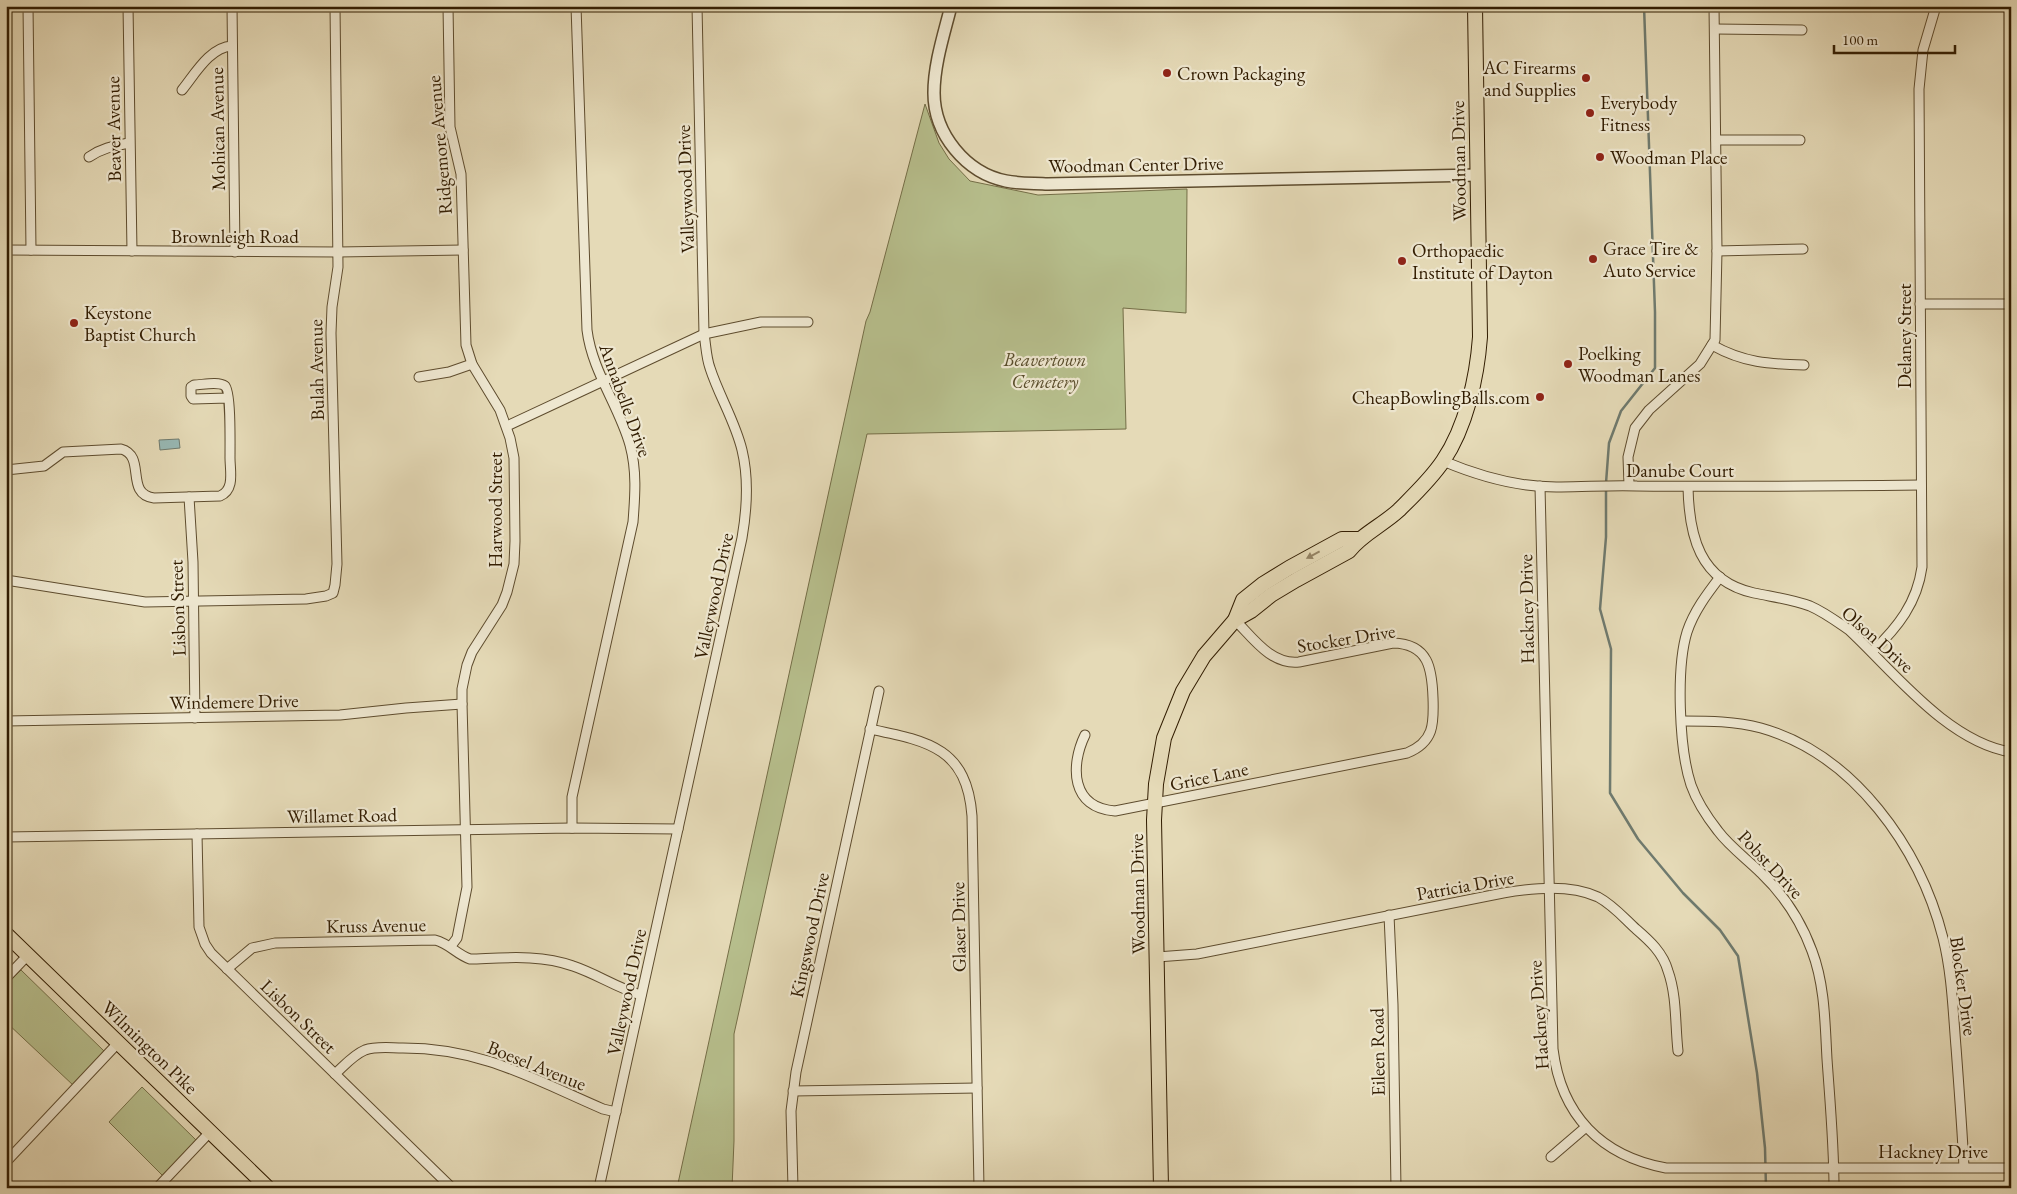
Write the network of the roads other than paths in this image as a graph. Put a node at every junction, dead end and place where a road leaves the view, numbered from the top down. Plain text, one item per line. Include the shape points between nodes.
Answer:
1 (28, 6) edge
2 (128, 6) edge
3 (232, 6) edge
4 (335, 6) edge
5 (448, 6) edge
6 (576, 6) edge
7 (697, 6) edge
8 (950, 6) edge
9 (1475, 6) edge
10 (1714, 6) edge
11 (1936, 6) edge
12 (2005, 6) edge
13 (2011, 8) edge
14 (1715, 29) junction
15 (1802, 30) dead end
16 (232, 46) junction
17 (182, 90) dead end
18 (1716, 140) junction
19 (1800, 140) dead end
20 (130, 144) junction
21 (89, 157) dead end
22 (1478, 175) junction
23 (1804, 249) dead end
24 (6, 250) edge
25 (31, 250) junction
26 (463, 250) junction
27 (132, 251) junction
28 (1717, 251) junction
29 (235, 252) junction
30 (338, 252) junction
31 (1920, 304) junction
32 (2011, 304) edge
33 (808, 322) dead end
34 (704, 334) junction
35 (1712, 345) junction
36 (472, 364) junction
37 (1804, 365) dead end
38 (419, 377) dead end
39 (604, 382) junction
40 (228, 398) dead end
41 (507, 426) junction
42 (1443, 461) junction
43 (6, 470) edge
44 (1921, 485) junction
45 (1540, 486) junction
46 (1629, 486) junction
47 (1688, 487) junction
48 (190, 497) junction
49 (1720, 577) junction
50 (6, 580) edge
51 (194, 601) junction
52 (1234, 620) junction
53 (1872, 652) junction
54 (879, 691) dead end
55 (462, 704) junction
56 (195, 718) junction
57 (6, 721) edge
58 (1682, 721) junction
59 (870, 729) junction
60 (1085, 735) dead end
61 (2011, 752) edge
62 (1407, 753) joint
63 (1154, 804) junction
64 (572, 828) junction
65 (678, 828) junction
66 (466, 830) junction
67 (197, 834) junction
68 (6, 837) edge
69 (1548, 889) junction
70 (1389, 915) junction
71 (6, 934) edge
72 (451, 946) junction
73 (28, 956) junction
74 (1157, 957) junction
75 (227, 969) junction
76 (6, 978) edge
77 (641, 995) junction
78 (118, 1043) junction
79 (1678, 1051) dead end
80 (335, 1074) junction
81 (977, 1088) junction
82 (793, 1091) junction
83 (616, 1112) junction
84 (1586, 1127) junction
85 (210, 1132) junction
86 (1550, 1157) dead end
87 (6, 1162) edge
88 (1964, 1167) junction
89 (1834, 1168) junction
90 (2011, 1168) edge
91 (157, 1188) edge
92 (268, 1188) edge
93 (452, 1188) edge
94 (599, 1188) edge
95 (793, 1188) edge
96 (979, 1188) edge
97 (1161, 1188) edge
98 (1396, 1188) edge
99 (1834, 1188) edge

1 - 25 street
2 - 20 street, Beaver Avenue
3 - 16 street, Mohican Avenue
4 - 30 street, Bulah Avenue
5 - 26 street, Ridgemore Avenue via 450,127 462,174
6 - 39 street, Annabelle Drive via 586,330
7 - 34 street, Valleywood Drive
8 - 22 street, Woodman Center Drive via 934,81 938,120 957,153 975,168 996,178 1048,184
9 - 22 main road, Woodman Drive
10 - 14 street
11 - 31 street, Delaney Street via 1920,67
12 - 13 street
14 - 15 street
14 - 18 street
16 - 17 street via 223,46 215,52
16 - 29 street, Mohican Avenue
18 - 19 street
18 - 28 street
20 - 21 street via 113,146
20 - 27 street, Beaver Avenue
22 - 42 main road, Woodman Drive via 1476,375 1465,412
23 - 28 street
24 - 25 street, Brownleigh Road
25 - 27 street, Brownleigh Road
26 - 30 street, Brownleigh Road
26 - 36 street, Harwood Street via 466,345
27 - 29 street, Brownleigh Road
28 - 35 street via 1716,328
29 - 30 street, Brownleigh Road
30 - 51 street, Bulah Avenue via 331,333 337,564 333,593 306,598
31 - 32 street
31 - 44 street, Delaney Street
33 - 34 street via 761,322
34 - 39 street
34 - 65 street, Valleywood Drive via 710,368 742,449 746,507 742,538
35 - 37 street via 1755,362
35 - 46 street via 1700,364 1649,410 1635,428 1628,457
36 - 38 street
36 - 41 street, Harwood Street
39 - 41 street
39 - 64 street, Annabelle Drive via 630,445 636,493 631,532 572,797
40 - 48 street via 228,491 220,496
41 - 55 street, Harwood Street via 514,458 514,564 502,605 467,664
42 - 45 street, Danube Court via 1490,479
42 - 52 main road, Woodman Drive via 1399,510 1358,539 1342,539 1263,584 1243,600
43 - 48 street via 44,466 66,451 121,448 134,458 137,486 144,495 154,498
44 - 47 street, Danube Court
44 - 53 street, Delaney Street via 1922,554 1918,586 1902,621
45 - 46 street, Danube Court
45 - 69 street, Hackney Drive
46 - 47 street, Danube Court
47 - 49 street, Olson Drive via 1692,533 1704,559
48 - 51 street, Lisbon Street
49 - 53 street, Olson Drive via 1744,590 1791,600 1818,610 1849,630
49 - 58 street, Pobst Drive via 1699,607 1684,645
50 - 51 street via 125,600
51 - 56 street, Lisbon Street
52 - 62 street, Stocker Drive via 1272,655 1285,662 1300,662 1393,643 1417,650 1432,671 1434,719 1426,740
52 - 63 main road, Woodman Drive via 1198,666 1172,717 1160,757
53 - 61 street, Olson Drive via 1950,726 1978,742
54 - 59 street, Kingswood Drive
55 - 56 street, Windemere Drive via 340,715
55 - 66 street, Harwood Street
56 - 57 street, Windemere Drive
58 - 88 street, Blocker Drive via 1741,723 1781,734 1801,744 1826,759 1861,790 1902,842 1928,894 1947,957
58 - 89 street, Pobst Drive via 1685,763 1696,798 1719,832 1787,902 1813,952 1822,989
59 - 81 street, Glaser Drive via 914,738 933,746 954,763 968,788 972,816
59 - 82 street, Kingswood Drive
60 - 63 street, Grice Lane via 1079,746 1076,767 1079,788 1087,800 1108,810
62 - 63 street, Grice Lane
63 - 74 main road, Woodman Drive
64 - 65 street, Willamet Road
64 - 66 street, Willamet Road
65 - 77 street, Valleywood Drive
66 - 67 street, Willamet Road
66 - 72 street, Harwood Street via 466,897 457,938
67 - 68 street, Willamet Road
67 - 75 street, Lisbon Street via 199,927 205,944
69 - 70 street, Patricia Drive via 1503,893
69 - 79 street, Patricia Drive via 1577,890 1598,897 1654,945 1671,980
69 - 84 street, Hackney Drive via 1554,1064 1564,1093
70 - 74 street, Patricia Drive via 1197,954
70 - 98 street, Eileen Road
71 - 73 main road, Wilmington Pike
72 - 75 street, Kruss Avenue via 435,940 275,943 252,948
72 - 77 street, Kruss Avenue via 470,958 555,961
73 - 76 street
73 - 78 main road, Wilmington Pike
74 - 97 main road, Woodman Drive
75 - 80 street, Lisbon Street
77 - 83 street, Valleywood Drive
78 - 85 main road, Wilmington Pike
78 - 87 street
80 - 83 street, Boesel Avenue via 357,1054 372,1048 450,1052 504,1065
80 - 93 street, Lisbon Street
81 - 82 street
81 - 96 street, Glaser Drive
82 - 95 street, Kingswood Drive
83 - 94 street, Valleywood Drive
84 - 86 street
84 - 89 street, Hackney Drive via 1622,1155 1650,1165 1679,1169
85 - 91 street
85 - 92 main road, Wilmington Pike
88 - 89 street, Hackney Drive
88 - 90 street, Hackney Drive
89 - 99 street, Pobst Drive

